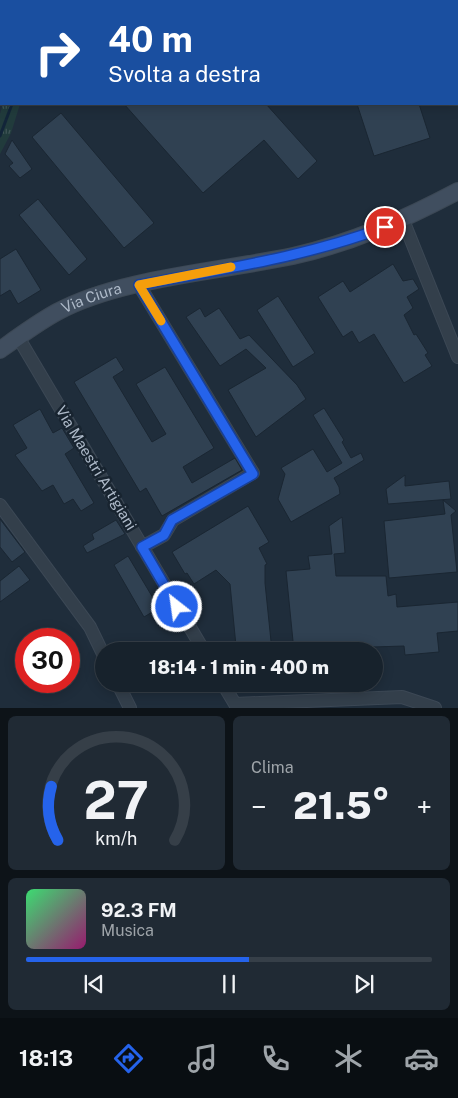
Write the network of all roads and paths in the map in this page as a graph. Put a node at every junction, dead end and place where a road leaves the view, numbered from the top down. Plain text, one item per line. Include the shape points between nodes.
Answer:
1 (458, 191) edge
2 (403, 220) junction
3 (139, 285) junction
4 (18, 337) junction
5 (0, 350) edge
6 (458, 357) edge
7 (0, 505) edge
8 (142, 547) junction
9 (97, 642) edge
10 (199, 642) edge
11 (122, 692) edge
12 (228, 692) edge
13 (130, 708) edge
14 (435, 708) edge

1 - 2 main road, Via Ciura
2 - 3 main road, Via Ciura via 294,256
2 - 6 street
3 - 4 main road, Via Ciura via 100,295 58,312
3 - 8 street via 253,474 172,520 164,535
4 - 5 main road, Via Ciura
4 - 8 street, Via Maestri Artigiani
7 - 9 street
8 - 10 street, Via Maestri Artigiani
11 - 13 street
12 - 14 street via 235,704 402,697

